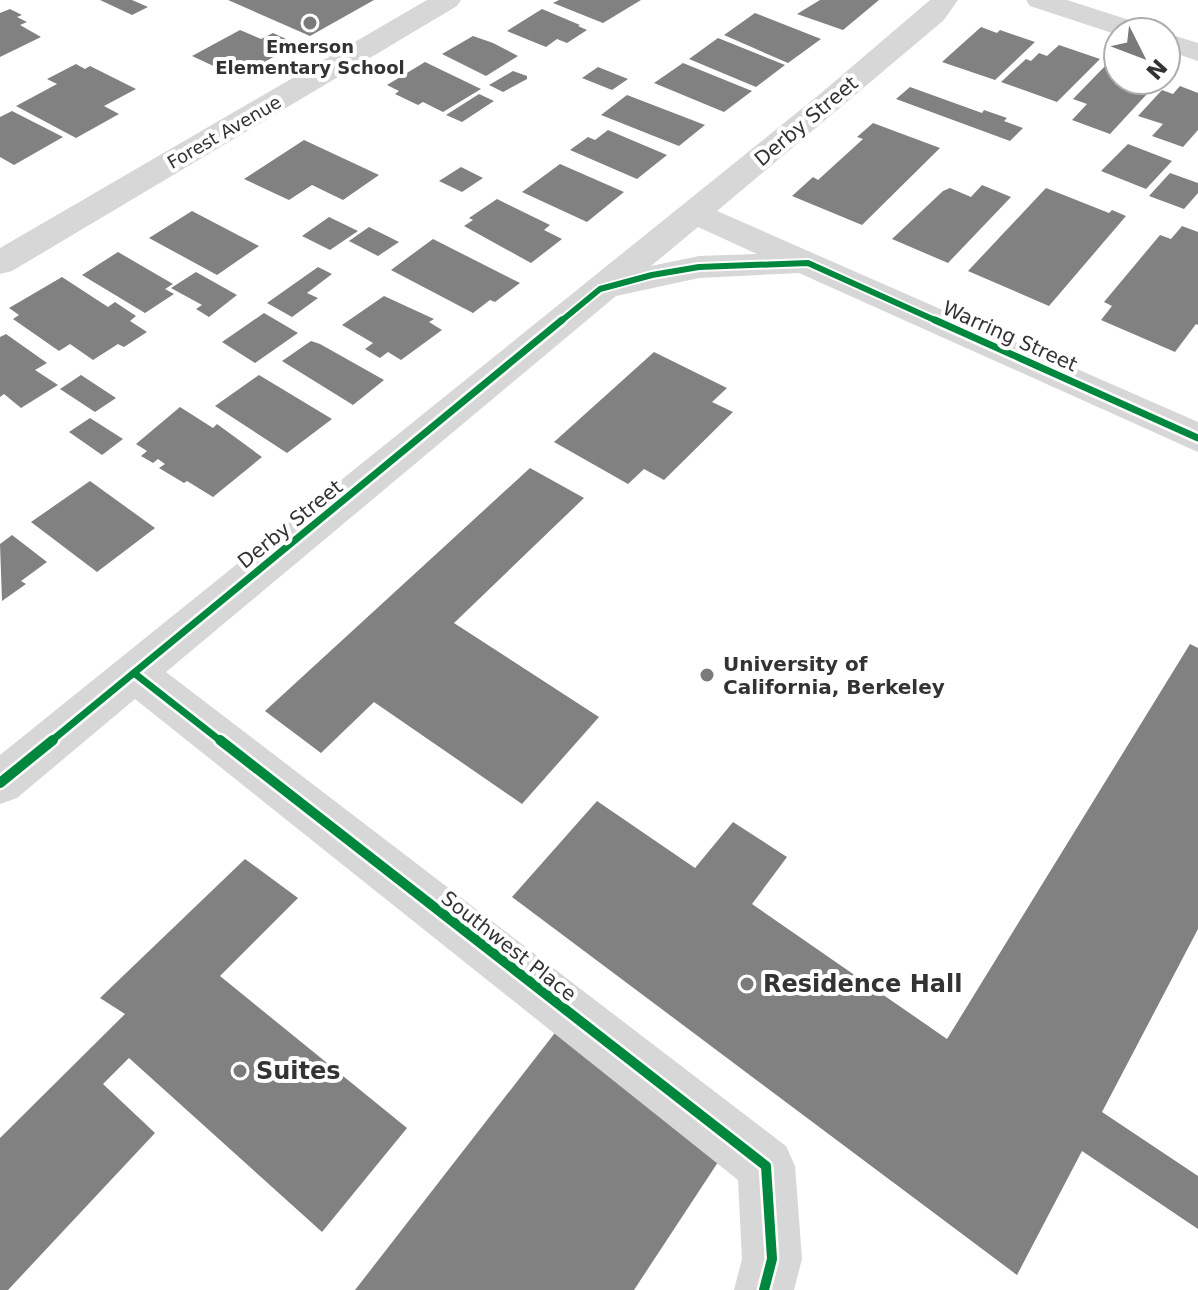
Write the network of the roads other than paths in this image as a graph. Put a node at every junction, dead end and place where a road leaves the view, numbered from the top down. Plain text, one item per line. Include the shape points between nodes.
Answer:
1 (447, 0) edge
2 (944, 0) edge
3 (1040, 0) edge
4 (1102, 20) edge
5 (694, 213) junction
6 (0, 263) edge
7 (808, 263) junction
8 (600, 289) junction
9 (1198, 438) edge
10 (134, 673) junction
11 (0, 783) edge
12 (764, 1290) edge

1 - 6 street, Forest Avenue
2 - 5 street, Derby Street via 934,14
3 - 4 street
5 - 7 street, Warring Street
5 - 8 street, Derby Street
7 - 8 street via 699,267
7 - 9 street, Warring Street
8 - 10 street, Derby Street
10 - 11 street, Derby Street
10 - 12 street, Southwest Place via 766,1166 772,1259

